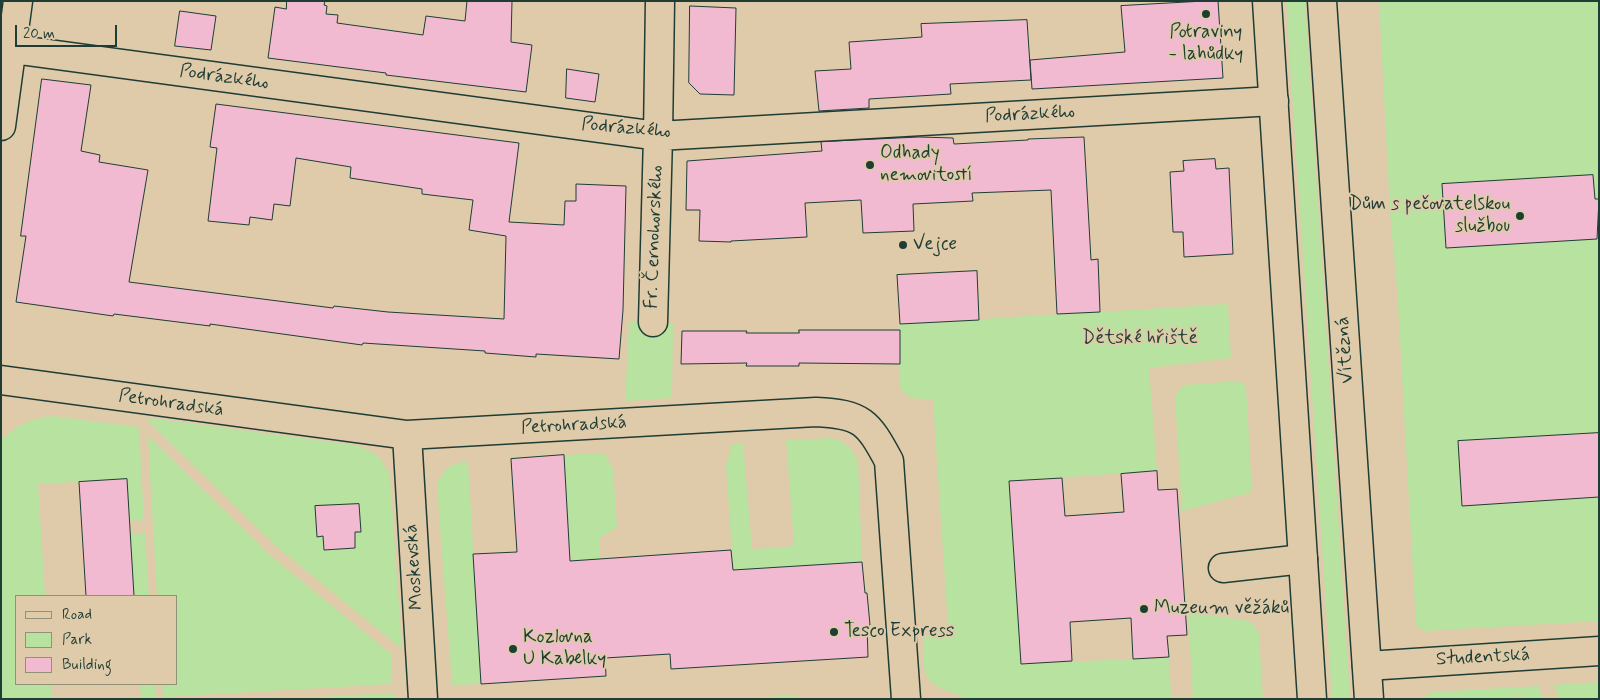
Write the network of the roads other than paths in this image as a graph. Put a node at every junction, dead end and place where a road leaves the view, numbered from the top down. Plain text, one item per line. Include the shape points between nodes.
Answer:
1 (18, 1) edge
2 (660, 1) edge
3 (1267, 1) edge
4 (1322, 1) edge
5 (12, 50) junction
6 (1274, 101) junction
7 (1, 126) edge
8 (658, 136) junction
9 (653, 322) dead end
10 (1, 380) edge
11 (407, 435) junction
12 (1303, 559) junction
13 (1223, 568) dead end
14 (1599, 651) edge
15 (1367, 666) junction
16 (423, 699) edge
17 (906, 699) edge
18 (1312, 699) edge
19 (1369, 699) edge

1 - 5 street
2 - 8 street, Fr. Černohorského
3 - 6 street
4 - 15 street, Vítězná
5 - 7 street
5 - 8 street, Podrázkého
6 - 8 street, Podrázkého
6 - 12 street
8 - 9 street, Fr. Černohorského
10 - 11 street, Petrohradská
11 - 16 street, Moskevská
11 - 17 street, Petrohradská via 816,412 840,413 858,419 874,434 889,461
12 - 13 street
12 - 18 street
14 - 15 street, Studentská
15 - 19 street, Vítězná

